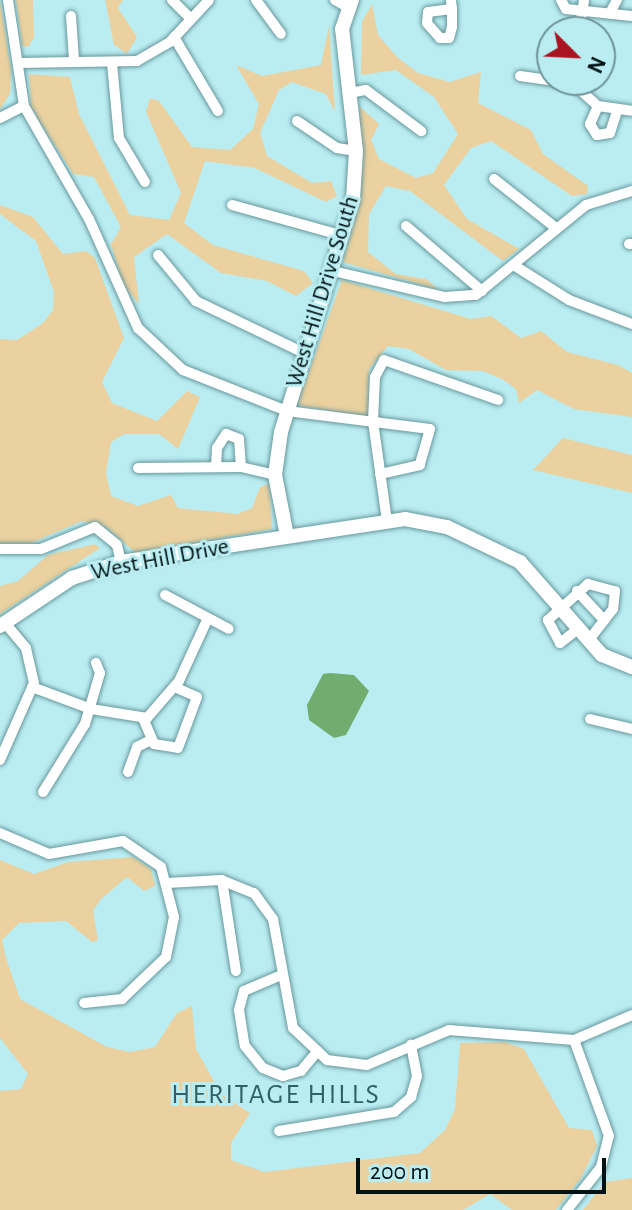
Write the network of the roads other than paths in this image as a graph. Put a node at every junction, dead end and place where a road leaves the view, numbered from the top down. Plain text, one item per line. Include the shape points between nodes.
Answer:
1 (8, 0) edge
2 (172, 0) edge
3 (209, 0) edge
4 (256, 0) edge
5 (561, 0) edge
6 (617, 0) edge
7 (345, 2) edge
8 (584, 4) edge
9 (610, 13) junction
10 (71, 16) dead end
11 (632, 16) edge
12 (191, 19) junction
13 (281, 34) dead end
14 (174, 37) junction
15 (74, 60) junction
16 (18, 63) junction
17 (112, 63) junction
18 (520, 76) dead end
19 (536, 78) edge
20 (350, 93) junction
21 (586, 96) edge
22 (24, 106) junction
23 (598, 106) junction
24 (218, 111) dead end
25 (632, 111) edge
26 (617, 112) junction
27 (0, 118) edge
28 (297, 121) dead end
29 (421, 131) dead end
30 (356, 151) junction
31 (494, 179) dead end
32 (145, 182) dead end
33 (632, 191) edge
34 (232, 205) dead end
35 (406, 226) dead end
36 (556, 228) junction
37 (344, 236) junction
38 (158, 255) dead end
39 (515, 266) junction
40 (333, 271) junction
41 (482, 291) junction
42 (632, 324) edge
43 (306, 354) junction
44 (498, 400) dead end
45 (287, 411) junction
46 (373, 422) junction
47 (216, 467) junction
48 (241, 467) junction
49 (138, 468) dead end
50 (380, 474) junction
51 (275, 475) junction
52 (387, 521) junction
53 (287, 536) junction
54 (0, 549) edge
55 (121, 562) junction
56 (577, 591) junction
57 (165, 595) dead end
58 (560, 606) junction
59 (207, 620) junction
60 (604, 620) junction
61 (2, 624) edge
62 (229, 629) dead end
63 (583, 635) junction
64 (96, 663) dead end
65 (632, 667) edge
66 (32, 687) junction
67 (175, 687) junction
68 (91, 709) junction
69 (143, 718) junction
70 (590, 719) dead end
71 (632, 729) edge
72 (151, 740) junction
73 (0, 760) edge
74 (128, 772) dead end
75 (43, 792) dead end
76 (0, 833) edge
77 (222, 880) junction
78 (167, 883) junction
79 (236, 971) dead end
80 (279, 976) junction
81 (84, 1003) dead end
82 (632, 1015) edge
83 (574, 1040) junction
84 (411, 1045) junction
85 (318, 1051) junction
86 (279, 1131) dead end
87 (567, 1210) edge

1 - 16 street
2 - 12 street
3 - 12 street
4 - 13 street
5 - 8 street via 566,9
6 - 9 street
7 - 20 street, West Hill Drive South via 342,29
8 - 9 street
9 - 11 street
10 - 15 street
12 - 14 street
14 - 17 street via 149,57
14 - 24 street
15 - 16 street
15 - 17 street
16 - 22 street
17 - 32 street via 119,138
18 - 19 street
20 - 29 street via 366,90
20 - 30 street, West Hill Drive South
21 - 23 street
22 - 27 street
22 - 45 street via 89,219 122,305 152,347 195,377
23 - 26 street
23 - 26 street via 590,124 597,135 610,133
25 - 26 street
28 - 30 street via 337,148
30 - 37 street, West Hill Drive South
31 - 36 street
33 - 36 street via 586,205
34 - 37 street
35 - 41 street
36 - 39 street
37 - 40 street, West Hill Drive South
38 - 43 street via 196,301
39 - 41 street
39 - 42 street via 569,300
40 - 41 street via 445,297
40 - 43 street, West Hill Drive South
43 - 45 street, West Hill Drive South
44 - 46 street via 384,360 375,377
45 - 46 street
45 - 51 street, West Hill Drive South
46 - 50 street
46 - 50 street via 430,429 420,465
47 - 48 street
47 - 48 street via 217,448 226,434 239,439
47 - 49 street
48 - 51 street
50 - 52 street
51 - 53 street, West Hill Drive South
52 - 53 street, West Hill Drive
52 - 58 street, West Hill Drive via 432,522 508,555
53 - 55 street, West Hill Drive
54 - 55 street via 41,549 95,527 117,545
55 - 61 street, West Hill Drive via 72,578
56 - 58 street
56 - 60 street
56 - 60 street via 593,584 615,591
57 - 59 street
58 - 63 street, West Hill Drive
58 - 63 street via 548,620 560,643
59 - 62 street
59 - 67 street
60 - 63 street
61 - 66 street via 26,648
63 - 65 street, West Hill Drive via 602,655
64 - 68 street via 100,673
66 - 68 street
66 - 73 street
67 - 69 street via 162,707
67 - 72 street via 197,697 178,748 170,751
68 - 69 street
68 - 75 street via 70,757
69 - 72 street
70 - 71 street
72 - 74 street via 137,747
76 - 78 street via 49,854 123,841 152,855
77 - 78 street
77 - 79 street
77 - 80 street via 254,893 273,919
78 - 81 street via 174,917 166,957 122,999
80 - 85 street via 293,1028
80 - 85 street via 244,991 239,1010 245,1046 263,1068 283,1076 301,1071
82 - 83 street
83 - 84 street via 449,1030
83 - 87 street via 609,1136 601,1167
84 - 85 street via 367,1065 327,1060
84 - 86 street via 417,1076 411,1097 394,1112

